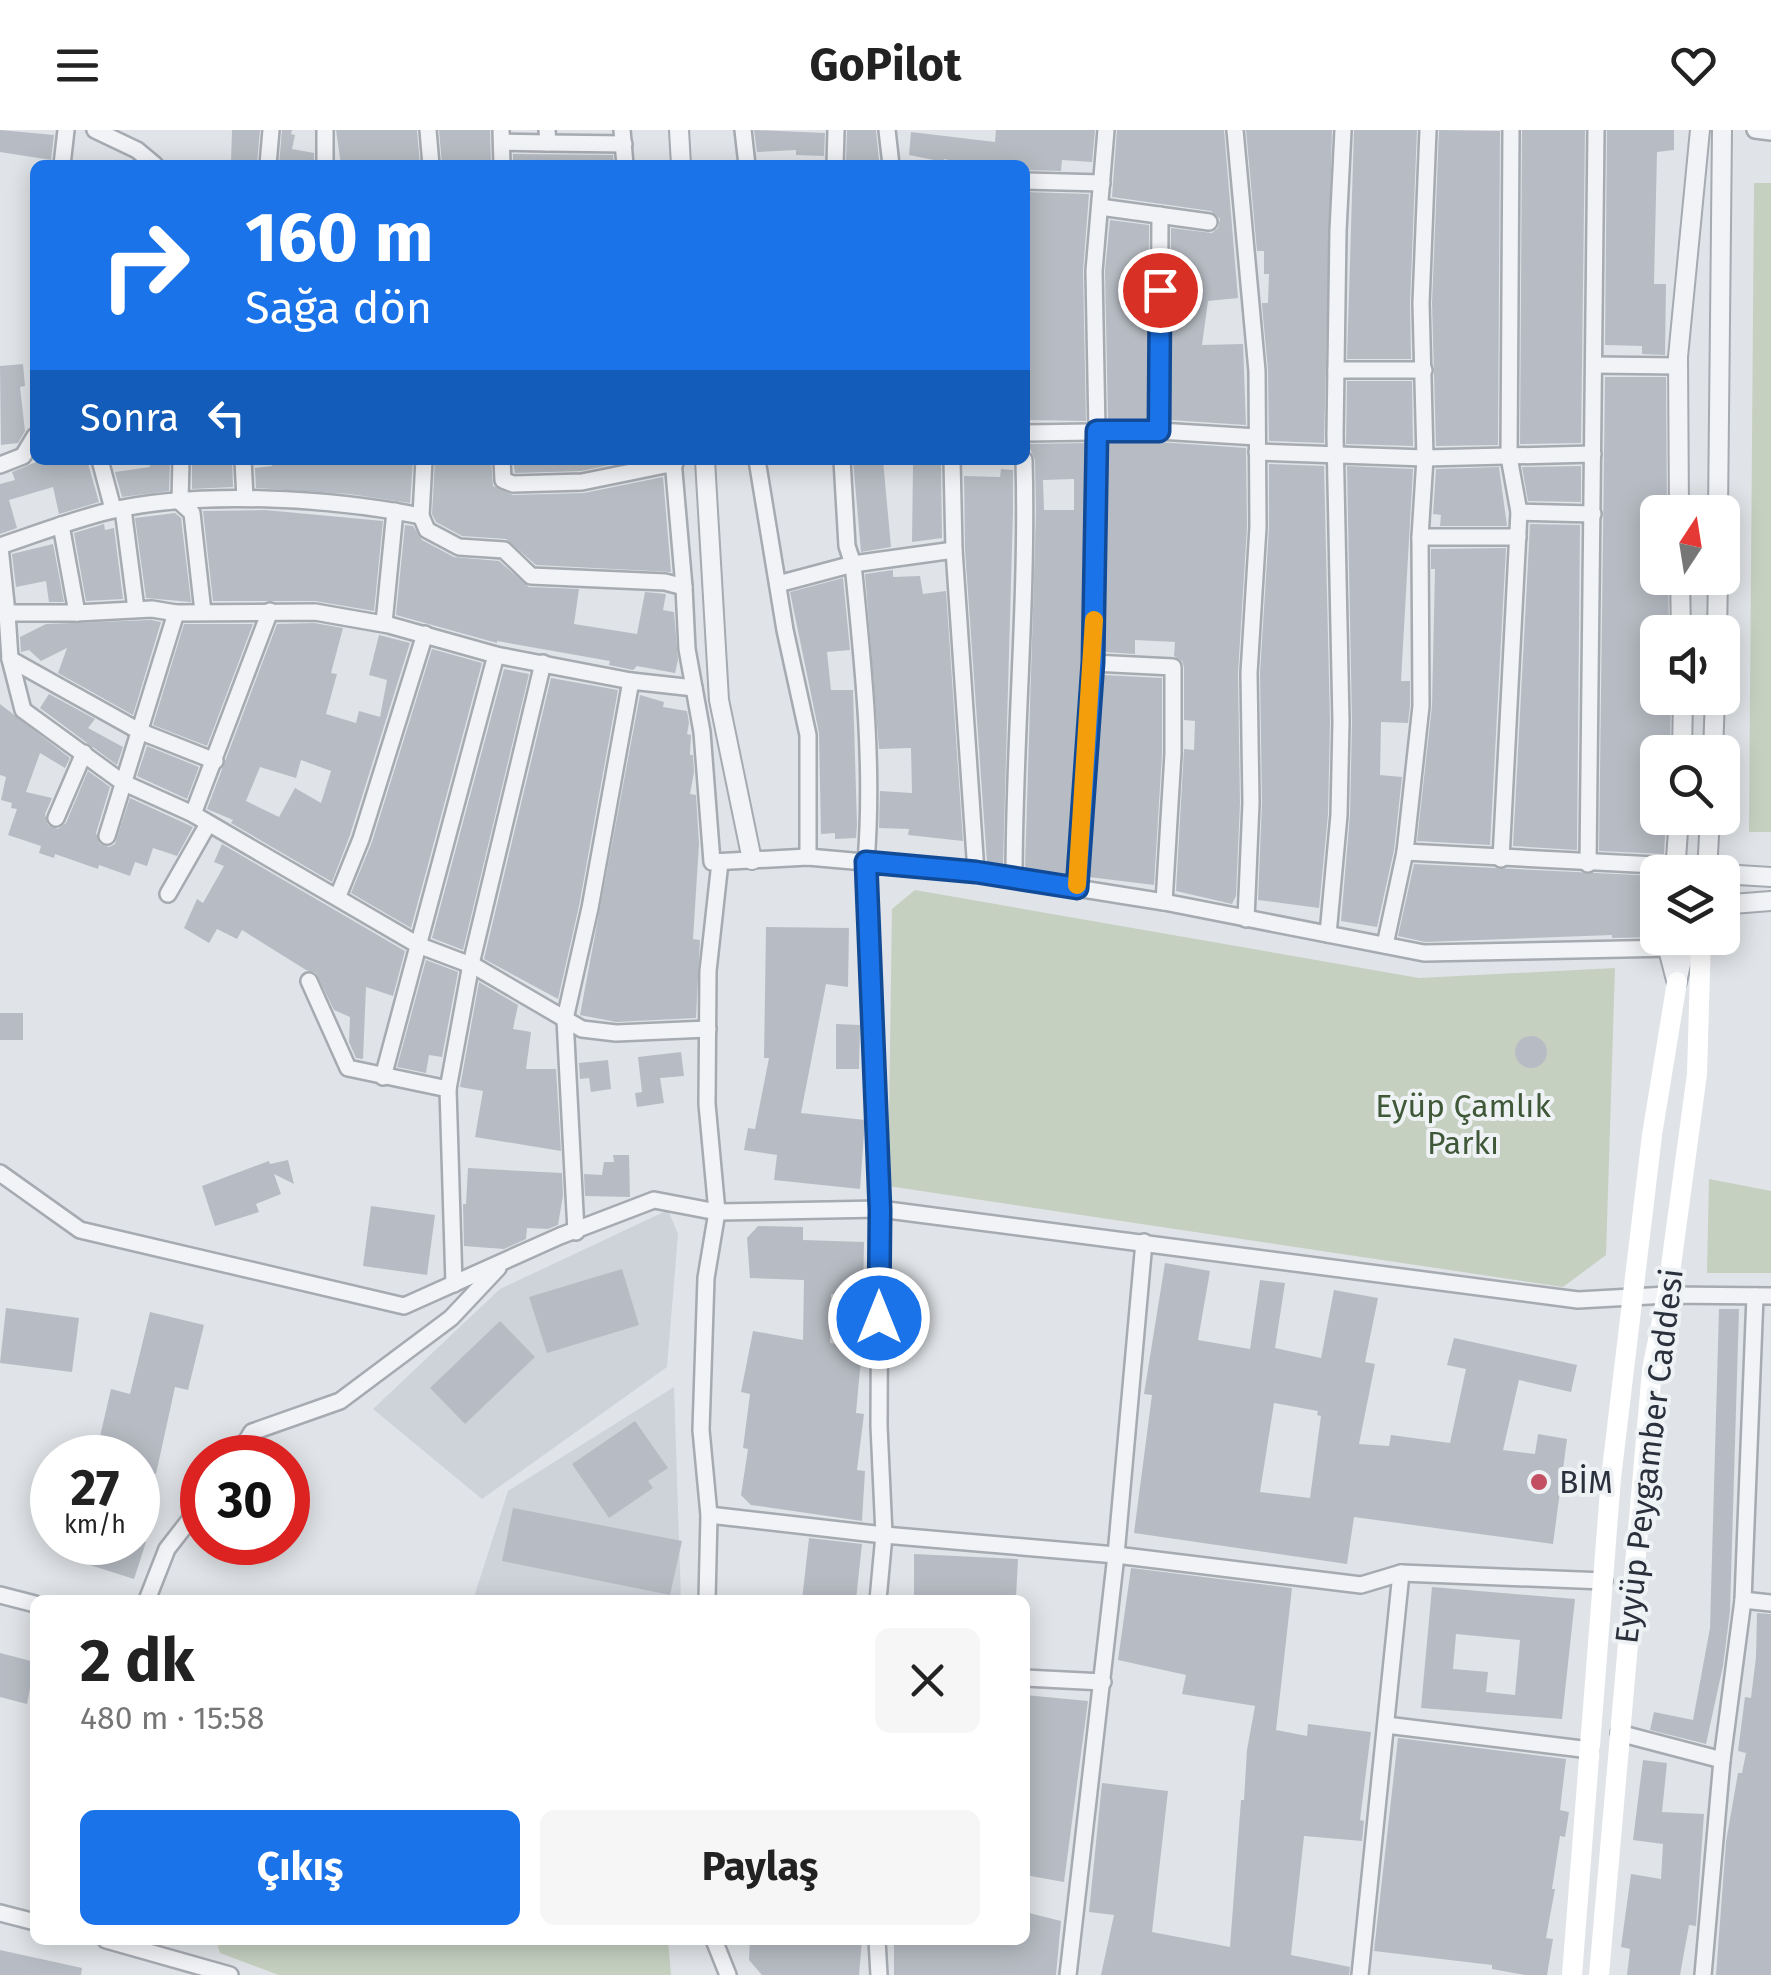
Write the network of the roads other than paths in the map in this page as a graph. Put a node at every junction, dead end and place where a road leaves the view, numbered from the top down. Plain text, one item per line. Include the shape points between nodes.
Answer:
1 (66, 130) edge
2 (95, 130) edge
3 (271, 130) edge
4 (325, 130) edge
5 (428, 130) edge
6 (679, 130) edge
7 (743, 130) edge
8 (836, 130) edge
9 (887, 130) edge
10 (1106, 130) edge
11 (1235, 130) edge
12 (1344, 130) edge
13 (1428, 130) edge
14 (1511, 130) edge
15 (1596, 130) edge
16 (1700, 130) edge
17 (1722, 130) edge
18 (1755, 130) edge
19 (1771, 132) edge
20 (501, 136) edge
21 (547, 136) edge
22 (623, 137) edge
23 (63, 160) edge
24 (148, 160) edge
25 (268, 160) edge
26 (325, 160) edge
27 (431, 160) edge
28 (681, 160) edge
29 (746, 160) edge
30 (835, 160) edge
31 (891, 160) edge
32 (1030, 181) edge
33 (1102, 182) junction
34 (1100, 206) junction
35 (1160, 215) junction
36 (1209, 222) dead end
37 (1594, 365) junction
38 (1678, 366) junction
39 (1336, 370) junction
40 (1424, 370) junction
41 (1097, 431) junction
42 (1159, 431) junction
43 (1030, 433) edge
44 (30, 444) edge
45 (1257, 444) junction
46 (1335, 454) junction
47 (1593, 454) junction
48 (1509, 456) junction
49 (1424, 458) junction
50 (0, 465) edge
51 (102, 465) edge
52 (181, 465) edge
53 (243, 465) edge
54 (424, 465) edge
55 (502, 465) edge
56 (660, 465) edge
57 (674, 465) edge
58 (705, 465) edge
59 (758, 465) edge
60 (842, 465) edge
61 (952, 465) edge
62 (1024, 465) edge
63 (1679, 495) edge
64 (1718, 495) edge
65 (245, 498) junction
66 (180, 502) junction
67 (118, 509) junction
68 (395, 510) junction
69 (1519, 512) junction
70 (1593, 514) junction
71 (421, 516) junction
72 (61, 525) junction
73 (1420, 537) junction
74 (1518, 537) junction
75 (0, 546) edge
76 (954, 550) junction
77 (853, 564) junction
78 (778, 584) junction
79 (684, 586) junction
80 (136, 609) junction
81 (7, 612) junction
82 (176, 612) junction
83 (203, 612) junction
84 (270, 612) junction
85 (77, 614) junction
86 (384, 623) junction
87 (425, 634) junction
88 (496, 655) junction
89 (10, 659) junction
90 (1093, 662) junction
91 (543, 663) junction
92 (631, 681) junction
93 (694, 688) junction
94 (139, 731) junction
95 (84, 753) junction
96 (215, 761) junction
97 (122, 782) junction
98 (193, 814) junction
99 (56, 818) dead end
100 (208, 824) junction
101 (107, 836) dead end
102 (1405, 852) junction
103 (808, 857) junction
104 (1501, 859) junction
105 (752, 860) junction
106 (720, 862) junction
107 (866, 862) junction
108 (1588, 864) junction
109 (1640, 867) edge
110 (976, 872) junction
111 (1740, 875) edge
112 (1771, 877) edge
113 (1014, 878) junction
114 (1077, 888) junction
115 (168, 894) dead end
116 (338, 896) junction
117 (1771, 900) edge
118 (1164, 902) junction
119 (1740, 903) edge
120 (1246, 919) junction
121 (1328, 934) junction
122 (1640, 944) edge
123 (418, 945) junction
124 (1385, 945) junction
125 (1670, 955) edge
126 (1683, 955) edge
127 (1698, 955) edge
128 (471, 964) junction
129 (309, 981) dead end
130 (1677, 982) junction
131 (565, 1018) junction
132 (708, 1029) junction
133 (383, 1076) junction
134 (448, 1089) junction
135 (0, 1173) edge
136 (880, 1210) junction
137 (718, 1212) junction
138 (576, 1232) junction
139 (1144, 1242) junction
140 (502, 1262) junction
141 (454, 1284) junction
142 (1667, 1295) junction
143 (1763, 1296) edge
144 (1635, 1298) junction
145 (250, 1435) edge
146 (708, 1515) junction
147 (180, 1533) edge
148 (884, 1535) junction
149 (1116, 1554) junction
150 (1402, 1573) junction
151 (1604, 1581) junction
152 (0, 1595) edge
153 (149, 1595) edge
154 (707, 1595) edge
155 (878, 1595) edge
156 (1744, 1600) junction
157 (30, 1603) edge
158 (1771, 1603) edge
159 (1030, 1678) edge
160 (1103, 1682) junction
161 (1386, 1725) junction
162 (1619, 1733) junction
163 (1590, 1750) junction
164 (1722, 1760) junction
165 (0, 1914) edge
166 (30, 1921) edge
167 (126, 1945) edge
168 (182, 1945) edge
169 (716, 1945) edge
170 (877, 1945) edge
171 (183, 1959) junction
172 (230, 1975) edge
173 (728, 1975) edge
174 (878, 1975) edge
175 (1068, 1975) edge
176 (1360, 1975) edge
177 (1572, 1975) edge
178 (1599, 1975) edge
179 (1703, 1975) edge

1 - 23 street
2 - 24 street
3 - 25 street
4 - 26 street
5 - 27 street
6 - 28 street
7 - 29 street
8 - 30 street
9 - 31 street
10 - 33 street
11 - 45 street via 1257,371
12 - 39 street
13 - 40 street
14 - 48 street
15 - 37 street
16 - 38 street
17 - 64 street
18 - 19 street
20 - 21 street
21 - 22 street
32 - 33 street
33 - 34 street
34 - 35 street
34 - 41 street via 1094,270
35 - 36 street
35 - 42 street
37 - 38 street
37 - 47 street
38 - 63 street
39 - 40 street
39 - 46 street
40 - 49 street
41 - 42 street
41 - 43 street
41 - 90 street
42 - 45 street
44 - 50 street via 23,456
45 - 46 street
45 - 120 street
46 - 49 street
46 - 121 street via 1341,722
47 - 48 street
47 - 70 street
48 - 49 street
48 - 69 street
49 - 73 street
51 - 67 street
52 - 66 street
53 - 65 street
54 - 71 street
55 - 56 street via 502,480 513,484 582,482
57 - 79 street
58 - 105 street via 720,700
59 - 78 street
60 - 77 street
61 - 76 street
62 - 113 street
65 - 66 street
65 - 68 street
66 - 67 street
66 - 83 street via 192,513
67 - 72 street
67 - 80 street
68 - 71 street
68 - 86 street
69 - 70 street
69 - 74 street
70 - 108 street
71 - 79 street via 428,530 459,546 504,550 531,576
72 - 75 street
72 - 85 street
73 - 74 street
73 - 102 street via 1421,706
74 - 104 street
75 - 81 street
76 - 77 street
76 - 110 street
77 - 78 street
77 - 107 street via 866,730
78 - 103 street via 808,735
79 - 93 street
80 - 82 street
80 - 85 street
81 - 85 street
81 - 89 street
82 - 83 street
82 - 94 street
83 - 84 street
84 - 86 street
84 - 96 street
86 - 87 street
87 - 88 street
87 - 116 street
88 - 91 street
88 - 123 street
89 - 94 street
89 - 95 street via 23,710
90 - 114 street
90 - 118 street via 1173,667
91 - 92 street
91 - 128 street
92 - 93 street
92 - 131 street
93 - 106 street via 712,862
94 - 96 street
94 - 97 street
95 - 97 street
95 - 99 street
96 - 98 street
97 - 98 street
97 - 101 street
98 - 100 street
100 - 115 street
100 - 116 street
102 - 104 street
102 - 124 street
103 - 105 street
103 - 107 street
104 - 108 street
105 - 106 street
106 - 132 street
107 - 110 street
107 - 136 street
108 - 109 street
110 - 113 street
111 - 112 street
113 - 114 street
114 - 118 street
116 - 123 street
117 - 119 street
118 - 120 street
120 - 121 street
121 - 124 street
122 - 124 street via 1424,953
123 - 128 street
123 - 133 street
125 - 130 street, Eyyüp Peygamber Caddesi
126 - 130 street, Eyyüp Peygamber Caddesi
127 - 142 main road, Eyyüp Peygamber Caddesi via 1697,1074
128 - 131 street
128 - 134 street
129 - 133 street via 348,1068
130 - 144 main road, Eyyüp Peygamber Caddesi
131 - 132 street via 582,1029 616,1034
131 - 138 street
132 - 137 street via 706,1104
133 - 134 street
134 - 141 street
135 - 141 street via 80,1230 404,1306
136 - 137 street
136 - 139 street
136 - 148 street
137 - 138 street via 654,1200
137 - 146 street via 706,1278 701,1412
138 - 140 street
139 - 144 street via 1578,1300
139 - 149 street
140 - 141 street
140 - 145 street via 450,1318 340,1402
142 - 143 street
142 - 144 street
142 - 162 main road, Eyyüp Peygamber Caddesi via 1652,1370
143 - 156 street
144 - 151 main road, Eyyüp Peygamber Caddesi
146 - 148 street
146 - 154 street
147 - 153 street
148 - 149 street
148 - 155 street
149 - 150 street via 1361,1585
149 - 160 street
150 - 151 street
150 - 161 street
151 - 163 main road, Eyyüp Peygamber Caddesi
152 - 157 street
156 - 158 street
156 - 164 street
159 - 160 street
160 - 175 street
161 - 163 street
161 - 176 street
162 - 164 street
162 - 178 main road, Eyyüp Peygamber Caddesi
163 - 177 main road, Eyyüp Peygamber Caddesi
164 - 179 street
165 - 166 street
167 - 171 street
168 - 171 street
169 - 173 street
170 - 174 street
171 - 172 street

